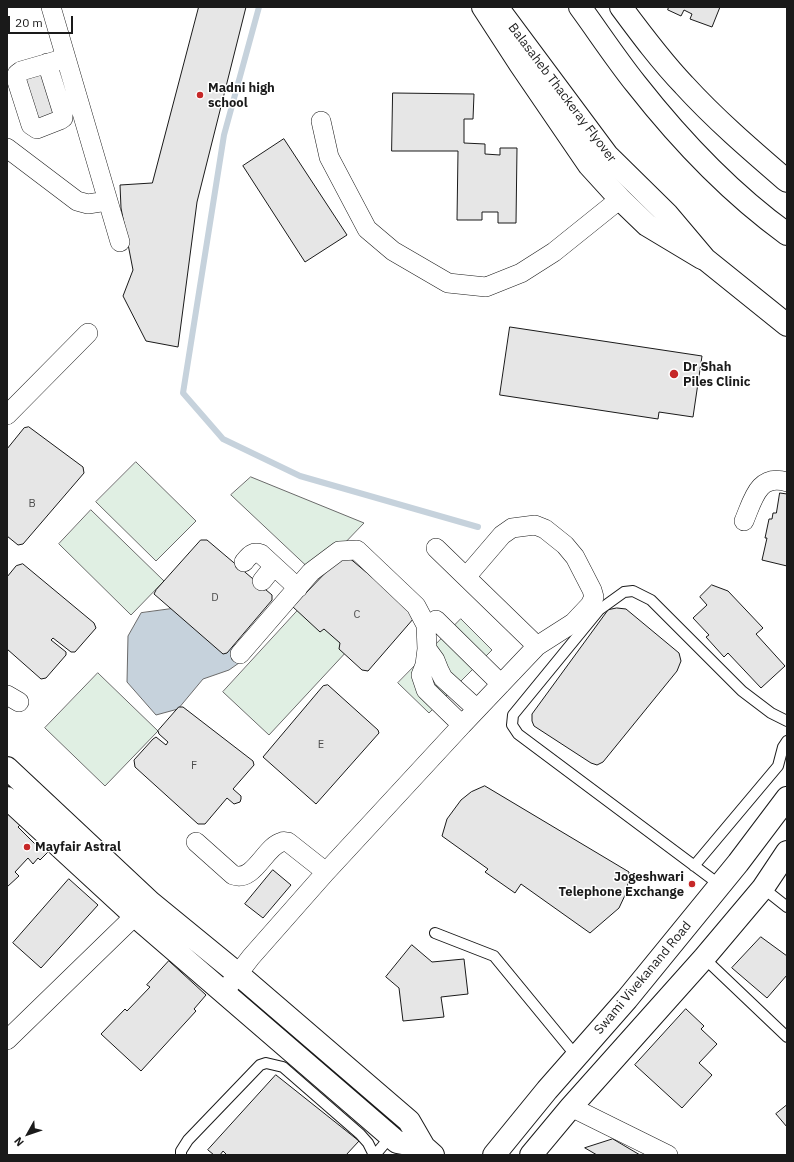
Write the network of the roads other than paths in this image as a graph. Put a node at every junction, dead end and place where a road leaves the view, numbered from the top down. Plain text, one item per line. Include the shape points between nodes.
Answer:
1 (51, 7) edge
2 (483, 7) edge
3 (497, 7) edge
4 (580, 7) edge
5 (621, 7) edge
6 (66, 58) junction
7 (47, 63) dead end
8 (321, 120) dead end
9 (7, 148) edge
10 (787, 181) edge
11 (620, 199) junction
12 (107, 201) junction
13 (787, 234) edge
14 (120, 242) dead end
15 (705, 259) junction
16 (787, 325) edge
17 (88, 333) dead end
18 (7, 415) edge
19 (787, 482) edge
20 (744, 521) dead end
21 (436, 548) dead end
22 (244, 562) dead end
23 (274, 566) junction
24 (466, 577) junction
25 (262, 581) dead end
26 (298, 588) junction
27 (436, 620) dead end
28 (536, 646) junction
29 (427, 649) junction
30 (240, 654) dead end
31 (500, 684) junction
32 (477, 709) junction
33 (787, 721) edge
34 (462, 725) junction
35 (787, 741) edge
36 (9, 773) edge
37 (7, 798) edge
38 (787, 798) edge
39 (196, 842) dead end
40 (787, 852) edge
41 (694, 866) junction
42 (326, 872) junction
43 (720, 885) junction
44 (763, 888) junction
45 (787, 906) edge
46 (143, 909) junction
47 (435, 933) dead end
48 (704, 958) junction
49 (238, 974) junction
50 (224, 992) junction
51 (787, 1037) edge
52 (7, 1040) edge
53 (577, 1057) junction
54 (289, 1060) junction
55 (571, 1107) junction
56 (391, 1136) junction
57 (428, 1151) edge
58 (180, 1155) edge
59 (375, 1155) edge
60 (494, 1155) edge
61 (531, 1155) edge
62 (668, 1155) edge

1 - 6 street
2 - 11 street via 589,164
3 - 15 street, Balasaheb Thackeray Flyover via 607,155 667,214
4 - 13 street via 635,84 697,156 764,217
5 - 10 street via 684,85 739,140
6 - 7 street
6 - 12 street
8 - 11 street via 329,156 367,229 393,251 448,283 486,287 521,273 554,252
9 - 12 street via 77,201 88,204
11 - 15 street via 647,225
12 - 14 street
15 - 16 street, Balasaheb Thackeray Flyover
17 - 18 street
19 - 20 street via 772,480 764,483 758,489
21 - 24 street
22 - 23 street via 256,552
23 - 25 street
23 - 26 street
24 - 28 street
24 - 28 street via 502,535 512,528 535,525 565,545 575,557 594,597 573,623
26 - 29 street via 311,572 339,551 357,550 416,606 426,625
26 - 30 street
27 - 31 street
28 - 31 street
29 - 32 street via 443,678
29 - 34 street via 421,675 426,690
31 - 32 street
32 - 34 street
33 - 41 lane via 771,713 742,691 651,600 633,591 624,592 599,610 513,715 512,725 518,734
34 - 42 street
35 - 41 lane via 778,766
36 - 46 street
37 - 46 street
38 - 43 street, Swami Vivekanand Road
39 - 42 street via 238,877 249,872 281,842 288,842
40 - 44 street
41 - 43 lane
42 - 49 street
43 - 53 street, Swami Vivekanand Road
44 - 45 lane
44 - 48 street
46 - 49 street
46 - 50 street
46 - 52 street
47 - 53 lane via 494,956
48 - 51 lane
48 - 55 street
49 - 50 street
49 - 57 street via 409,1121
50 - 54 street
53 - 60 street, Swami Vivekanand Road
54 - 56 street
54 - 58 lane via 260,1065 188,1140
54 - 59 lane via 360,1134
55 - 61 street
55 - 62 street
56 - 57 street via 397,1142
56 - 59 lane

